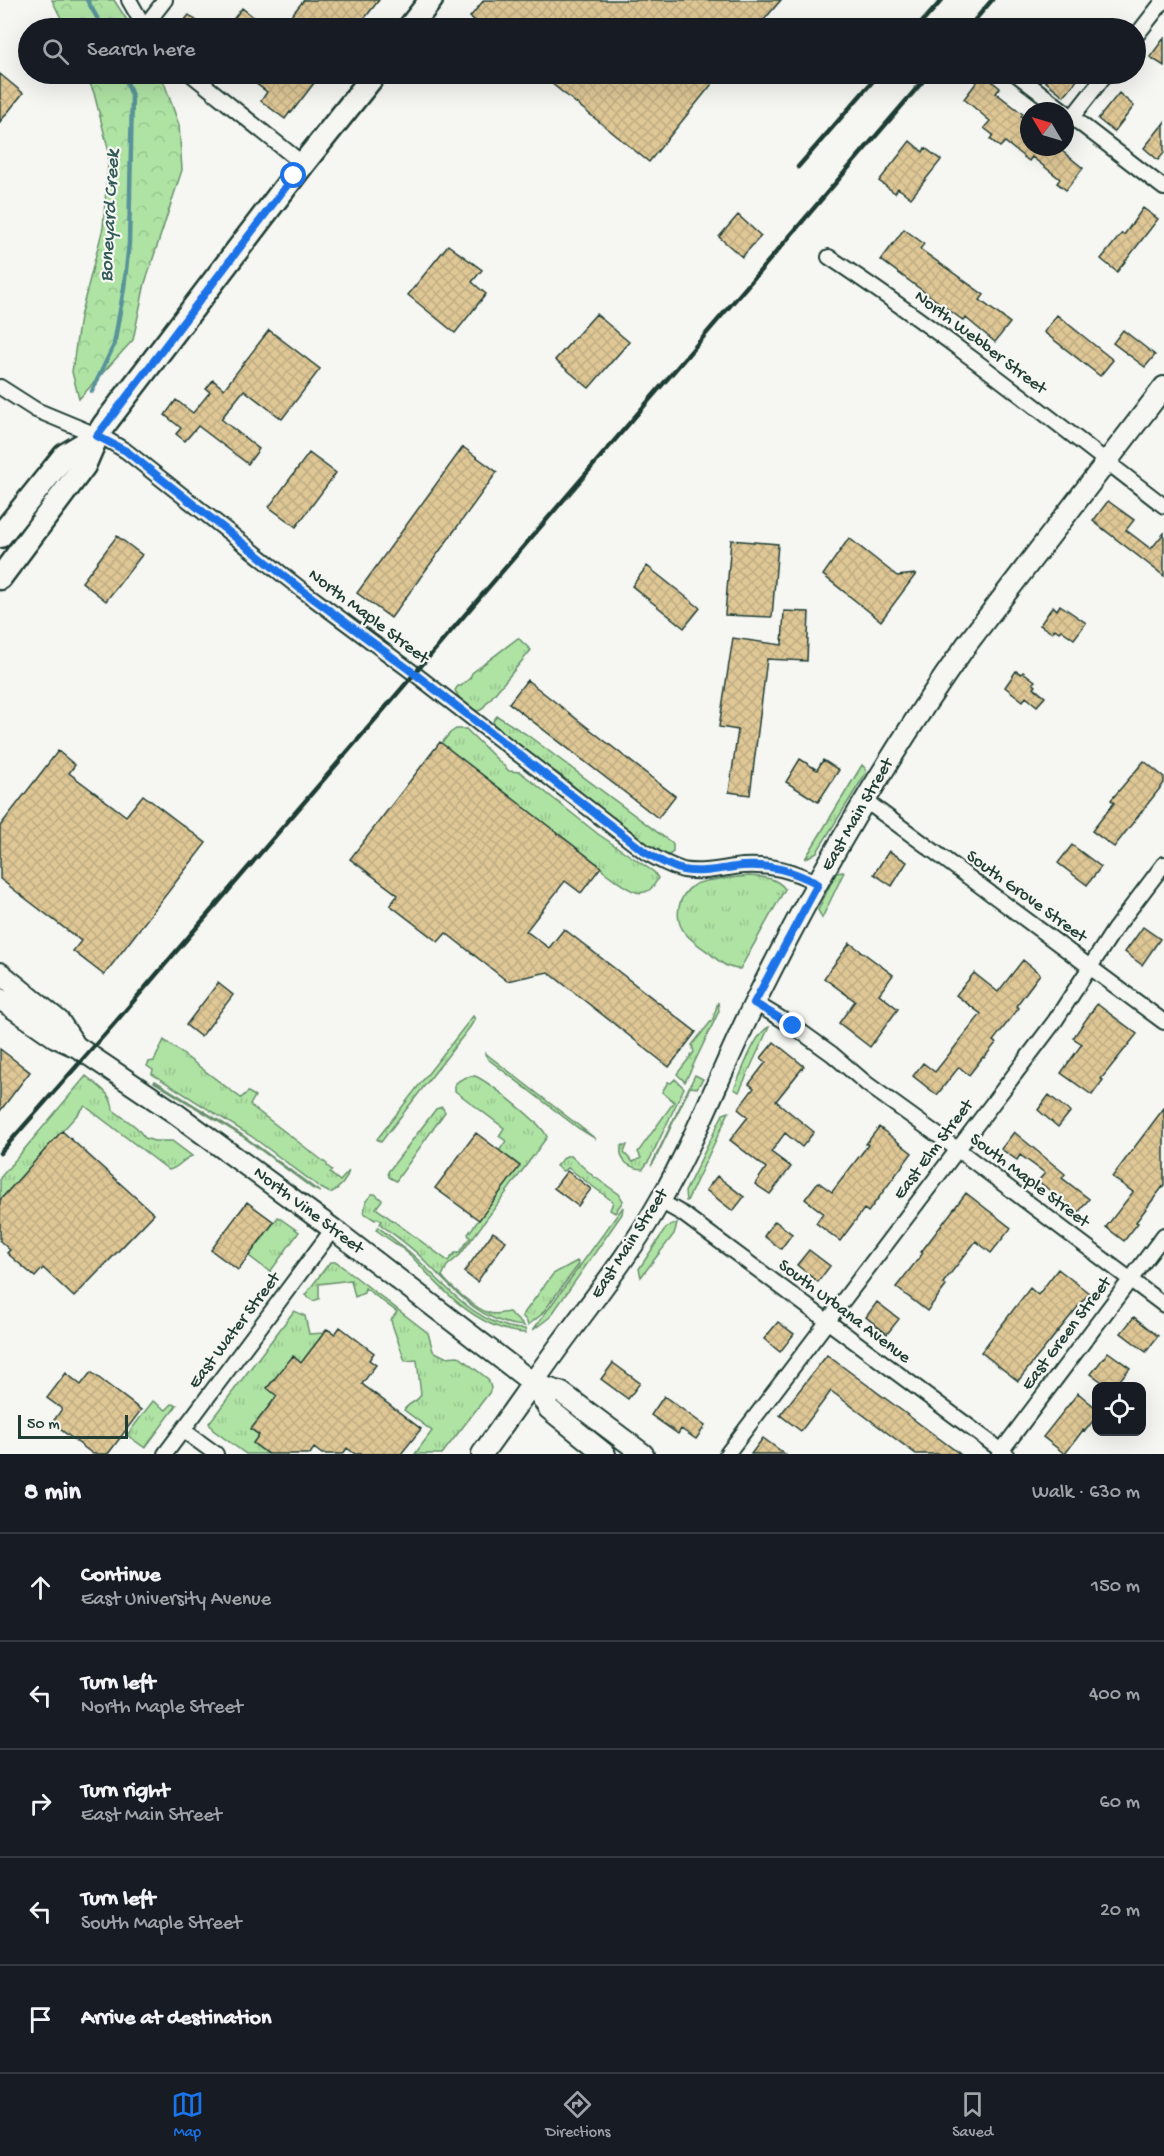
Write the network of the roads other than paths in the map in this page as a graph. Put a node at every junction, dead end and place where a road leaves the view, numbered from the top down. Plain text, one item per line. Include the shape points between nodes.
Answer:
1 (129, 0) edge
2 (165, 0) edge
3 (431, 0) edge
4 (1164, 0) edge
5 (139, 18) edge
6 (152, 18) edge
7 (418, 18) edge
8 (1146, 23) edge
9 (203, 84) edge
10 (367, 84) edge
11 (1030, 84) edge
12 (1098, 84) edge
13 (1054, 102) edge
14 (1074, 115) edge
15 (1074, 117) edge
16 (303, 164) junction
17 (1164, 188) edge
18 (829, 256) dead end
19 (0, 387) edge
20 (1164, 387) edge
21 (97, 436) junction
22 (1107, 462) junction
23 (1164, 506) edge
24 (0, 536) edge
25 (0, 578) edge
26 (866, 801) junction
27 (1164, 864) edge
28 (818, 884) junction
29 (1091, 967) junction
30 (0, 973) edge
31 (0, 999) edge
32 (754, 1003) junction
33 (1164, 1022) edge
34 (77, 1047) junction
35 (957, 1149) junction
36 (660, 1201) junction
37 (333, 1229) junction
38 (1164, 1235) edge
39 (1130, 1279) junction
40 (1164, 1305) edge
41 (828, 1322) junction
42 (533, 1383) junction
43 (183, 1430) junction
44 (1002, 1453) edge
45 (165, 1454) edge
46 (216, 1454) edge
47 (482, 1454) edge
48 (606, 1454) edge
49 (643, 1454) edge
50 (727, 1454) edge

1 - 5 street
2 - 6 street
3 - 7 main road
4 - 8 street
9 - 16 street
10 - 16 main road
11 - 13 street
12 - 14 street
15 - 17 street
16 - 21 main road
18 - 22 street, North Webber Street
19 - 21 street, North Maple Street via 36,411
20 - 22 main road, East Main Street
21 - 24 main road via 65,455
21 - 25 main road via 84,466
21 - 28 street, North Maple Street via 126,451 645,852 683,870 765,866
22 - 23 street, North Webber Street
22 - 26 main road, East Main Street via 955,661
26 - 28 main road, East Main Street
26 - 29 street, South Grove Street
27 - 29 street, East Elm Street
28 - 32 main road, East Main Street
29 - 33 street, South Grove Street
29 - 35 street, East Elm Street via 1055,1021
30 - 34 main road, North Vine Street via 59,1021
31 - 34 main road, North Vine Street via 55,1037
32 - 35 street, South Maple Street via 807,1036
32 - 36 main road, East Main Street
34 - 37 main road, North Vine Street
35 - 39 street, South Maple Street
35 - 41 street, East Elm Street
36 - 41 street, South Urbana Avenue
36 - 42 main road, East Main Street
37 - 42 main road, North Vine Street
37 - 43 street, East Water Street
38 - 39 street, East Green Street
39 - 40 street, South Maple Street
39 - 44 street, East Green Street
41 - 44 street, South Urbana Avenue
41 - 50 street, East Elm Street
42 - 47 main road, East Main Street
42 - 48 main road via 549,1409
42 - 49 main road via 562,1393
43 - 45 street, East Water Street
43 - 46 street

